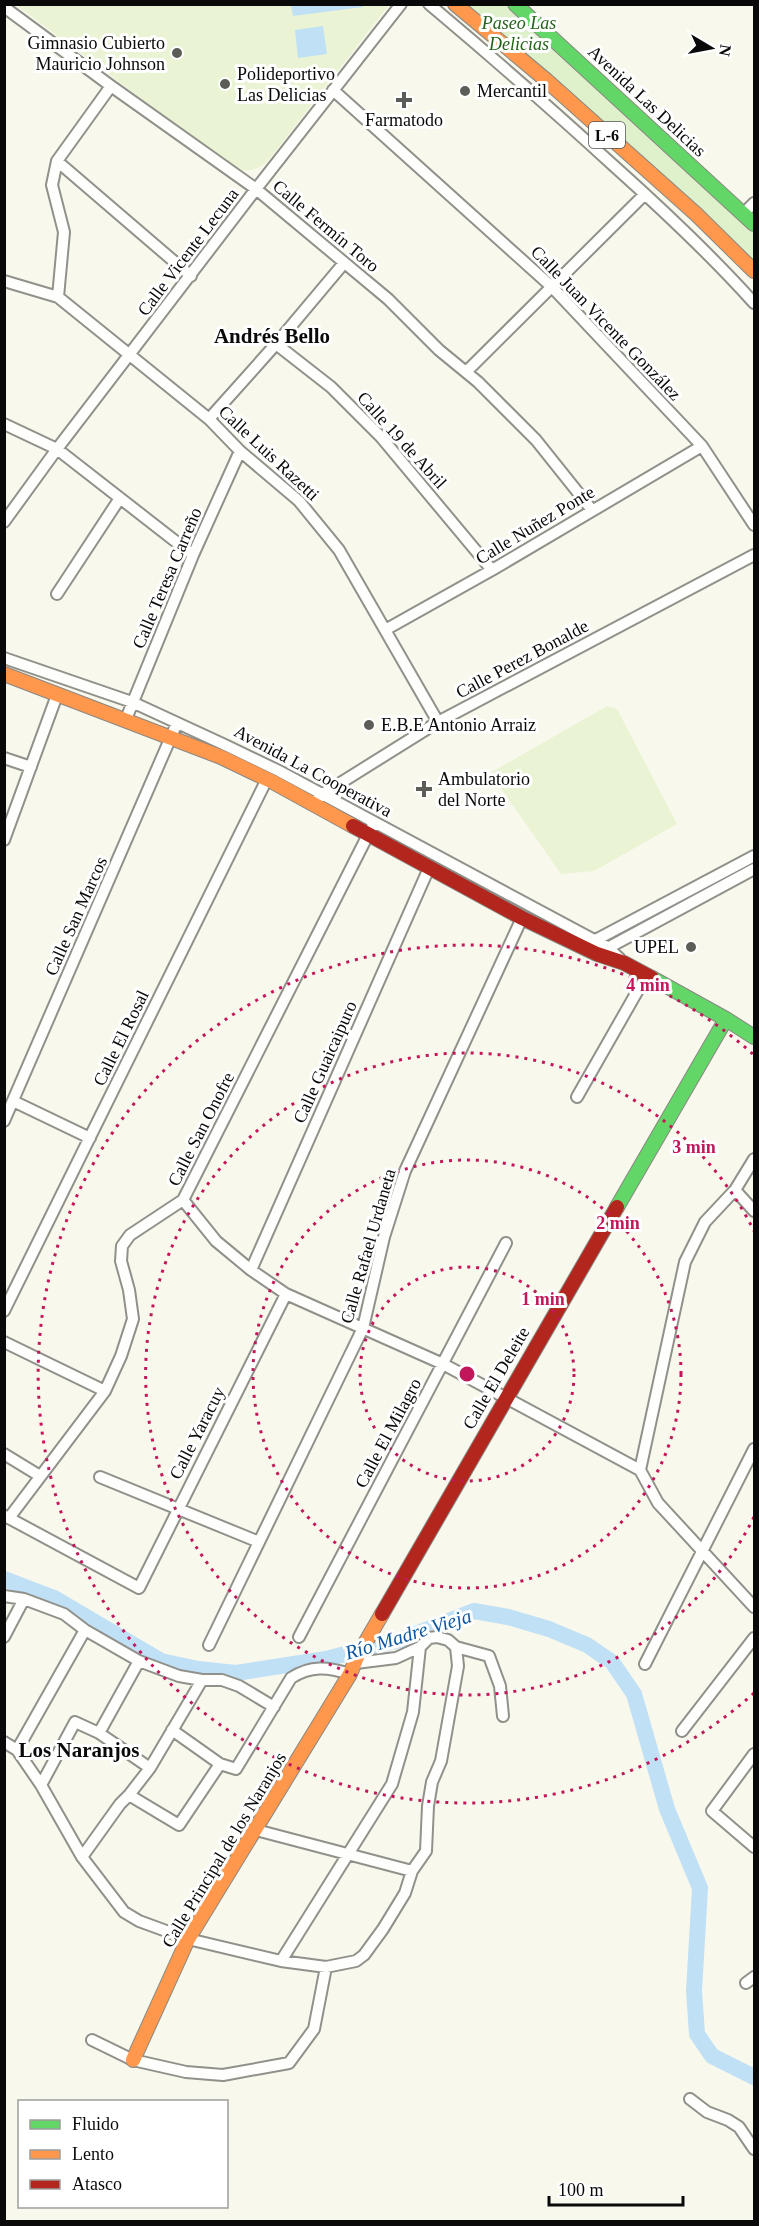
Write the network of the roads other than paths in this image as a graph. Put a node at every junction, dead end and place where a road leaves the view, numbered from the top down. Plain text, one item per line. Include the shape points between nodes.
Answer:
1 (400, 4) edge
2 (429, 4) edge
3 (456, 5) edge
4 (514, 5) edge
5 (4, 7) edge
6 (111, 86) junction
7 (333, 90) junction
8 (57, 160) junction
9 (256, 189) junction
10 (645, 194) junction
11 (754, 203) edge
12 (743, 214) junction
13 (754, 224) edge
14 (736, 250) junction
15 (754, 256) edge
16 (344, 263) junction
17 (754, 271) edge
18 (191, 276) junction
19 (4, 281) edge
20 (552, 287) junction
21 (57, 297) junction
22 (754, 303) edge
23 (276, 344) junction
24 (130, 354) junction
25 (466, 372) junction
26 (209, 419) junction
27 (4, 424) edge
28 (702, 446) junction
29 (57, 450) junction
30 (240, 451) junction
31 (120, 498) junction
32 (592, 510) junction
33 (4, 522) edge
34 (754, 525) edge
35 (193, 555) junction
36 (754, 555) edge
37 (492, 570) junction
38 (57, 594) dead end
39 (385, 630) junction
40 (4, 658) edge
41 (4, 674) edge
42 (57, 695) junction
43 (132, 702) junction
44 (126, 719) junction
45 (438, 722) junction
46 (177, 723) junction
47 (172, 737) junction
48 (4, 758) edge
49 (31, 767) junction
50 (267, 779) junction
51 (316, 798) junction
52 (372, 829) junction
53 (4, 840) edge
54 (754, 856) edge
55 (429, 868) junction
56 (754, 869) edge
57 (522, 918) junction
58 (596, 947) junction
59 (646, 976) junction
60 (726, 1019) junction
61 (754, 1037) edge
62 (577, 1098) dead end
63 (13, 1101) junction
64 (4, 1121) edge
65 (90, 1138) junction
66 (754, 1160) edge
67 (735, 1190) junction
68 (183, 1200) junction
69 (754, 1211) edge
70 (506, 1243) dead end
71 (251, 1270) junction
72 (285, 1294) junction
73 (4, 1311) edge
74 (363, 1328) junction
75 (4, 1342) edge
76 (443, 1364) junction
77 (105, 1390) junction
78 (506, 1396) junction
79 (754, 1449) edge
80 (4, 1454) edge
81 (640, 1470) junction
82 (40, 1476) junction
83 (100, 1477) dead end
84 (178, 1508) junction
85 (7, 1517) edge
86 (259, 1542) junction
87 (703, 1554) junction
88 (4, 1596) edge
89 (24, 1599) junction
90 (754, 1608) edge
91 (85, 1630) junction
92 (4, 1637) edge
93 (299, 1637) dead end
94 (754, 1638) edge
95 (209, 1645) dead end
96 (420, 1647) junction
97 (456, 1647) junction
98 (139, 1661) junction
99 (354, 1664) junction
100 (645, 1664) dead end
101 (202, 1680) junction
102 (274, 1707) junction
103 (503, 1716) dead end
104 (172, 1731) junction
105 (682, 1731) dead end
106 (99, 1733) junction
107 (4, 1742) edge
108 (17, 1750) junction
109 (753, 1757) edge
110 (220, 1764) junction
111 (150, 1768) junction
112 (41, 1785) junction
113 (129, 1796) junction
114 (256, 1830) junction
115 (754, 1847) edge
116 (349, 1853) junction
117 (82, 1857) junction
118 (412, 1872) junction
119 (188, 1939) junction
120 (282, 1961) junction
121 (326, 1967) junction
122 (92, 2040) dead end
123 (133, 2060) junction
124 (690, 2099) dead end
125 (754, 2149) edge

1 - 7 street, Calle Vicente Lecuna
2 - 10 street
3 - 14 street, L-6
4 - 12 street, Avenida Las Delicias / L-6
5 - 6 street, Calle Fermín Toro
6 - 8 street
6 - 9 street, Calle Fermín Toro
7 - 9 street, Calle Vicente Lecuna
7 - 20 street, Calle Juan Vicente González
8 - 18 street
8 - 21 street via 52,185 64,232
9 - 16 street, Calle Fermín Toro
9 - 18 street, Calle Vicente Lecuna
10 - 20 street
10 - 22 street
11 - 12 street
12 - 13 street, Avenida Las Delicias / L-6
14 - 15 street
14 - 17 street, L-6
16 - 23 street
16 - 25 street, Calle Fermín Toro
18 - 24 street, Calle Vicente Lecuna
19 - 21 street, Calle Luis Razetti
20 - 25 street
20 - 28 street, Calle Juan Vicente González
21 - 24 street, Calle Luis Razetti
23 - 26 street
23 - 37 street, Calle 19 de Abril via 331,387 381,437
24 - 26 street, Calle Luis Razetti
24 - 29 street, Calle Vicente Lecuna
25 - 32 street, Calle Fermín Toro via 536,441
26 - 30 street, Calle Luis Razetti
27 - 29 street
28 - 32 street, Calle Nuñez Ponte
28 - 34 street, Calle Juan Vicente González
29 - 31 street
29 - 33 street, Calle Vicente Lecuna
30 - 35 street, Calle Teresa Carreño
30 - 39 street, Calle Luis Razetti via 306,509 339,550
31 - 35 street
31 - 38 street
32 - 37 street, Calle Nuñez Ponte
35 - 43 street, Calle Teresa Carreño
36 - 45 street, Calle Perez Bonalde
37 - 39 street, Calle Nuñez Ponte
39 - 45 street, Calle Luis Razetti
40 - 43 street, Avenida La Cooperativa
41 - 42 street, Avenida La Cooperativa
42 - 44 street, Avenida La Cooperativa
42 - 49 street
43 - 44 street, Calle Teresa Carreño
43 - 46 street, Avenida La Cooperativa
44 - 47 street, Avenida La Cooperativa
45 - 51 street, Calle Perez Bonalde
46 - 47 street, Calle San Marcos
46 - 51 street, Avenida La Cooperativa via 279,771
47 - 50 street, Avenida La Cooperativa
47 - 63 street, Calle San Marcos
48 - 49 street
49 - 53 street
50 - 51 street, Avenida La Cooperativa
50 - 65 street, Calle El Rosal
51 - 52 street, Avenida La Cooperativa
52 - 55 street, Avenida La Cooperativa
52 - 58 street, Avenida La Cooperativa
52 - 68 street, Calle San Onofre
54 - 58 street
55 - 57 street, Avenida La Cooperativa
55 - 71 street, Calle Guaicaipuro
56 - 58 street
57 - 58 street, Avenida La Cooperativa
57 - 74 street, Calle Rafael Urdaneta via 405,1171 384,1237
58 - 59 street, Avenida La Cooperativa
59 - 60 street, Avenida La Cooperativa
59 - 62 street
60 - 61 street, Avenida La Cooperativa
60 - 78 street, Calle El Deleite
63 - 64 street, Calle San Marcos
63 - 65 street
65 - 73 street, Calle El Rosal
66 - 67 street
67 - 69 street
67 - 81 street via 705,1222 685,1262
68 - 71 street via 216,1241
68 - 77 street, Calle San Onofre via 130,1235 122,1246 121,1261 133,1319
70 - 76 street, Calle El Milagro
71 - 72 street
72 - 74 street
72 - 84 street, Calle Yaracuy
74 - 76 street
74 - 86 street, Calle Rafael Urdaneta
75 - 77 street
76 - 78 street
76 - 93 street, Calle El Milagro
77 - 82 street, Calle San Onofre
78 - 81 street
78 - 99 street, Calle El Deleite
79 - 87 street
80 - 82 street
81 - 87 street via 658,1503
82 - 85 street, Calle San Onofre
83 - 84 street
84 - 85 street, Calle Yaracuy via 139,1588
84 - 86 street
86 - 95 street, Calle Rafael Urdaneta
87 - 90 street
87 - 100 street
88 - 89 street
89 - 91 street via 64,1614
89 - 92 street
91 - 98 street
91 - 108 street
94 - 105 street
96 - 97 street via 429,1638 437,1637
96 - 99 street via 396,1659
96 - 116 street via 413,1712 392,1784
97 - 103 street via 489,1656 500,1686
97 - 118 street via 458,1666 441,1761 429,1798 426,1851
98 - 101 street
98 - 106 street
99 - 102 street via 303,1670 291,1678
99 - 114 street, Calle Principal de los Naranjos
101 - 102 street via 222,1680 239,1686
101 - 104 street
102 - 110 street via 238,1768
104 - 110 street
104 - 111 street
106 - 111 street
106 - 112 street via 75,1722
107 - 108 street
108 - 112 street
109 - 115 street via 712,1810
110 - 113 street via 179,1825
111 - 113 street
112 - 117 street
113 - 117 street
114 - 116 street
114 - 119 street, Calle Principal de los Naranjos
116 - 118 street
116 - 120 street
117 - 119 street via 124,1912
118 - 121 street via 405,1893 364,1955 356,1961
119 - 120 street
119 - 123 street, Calle Principal de los Naranjos
120 - 121 street
121 - 123 street via 314,2029 289,2063 223,2074 186,2072
122 - 123 street
124 - 125 street via 739,2127

